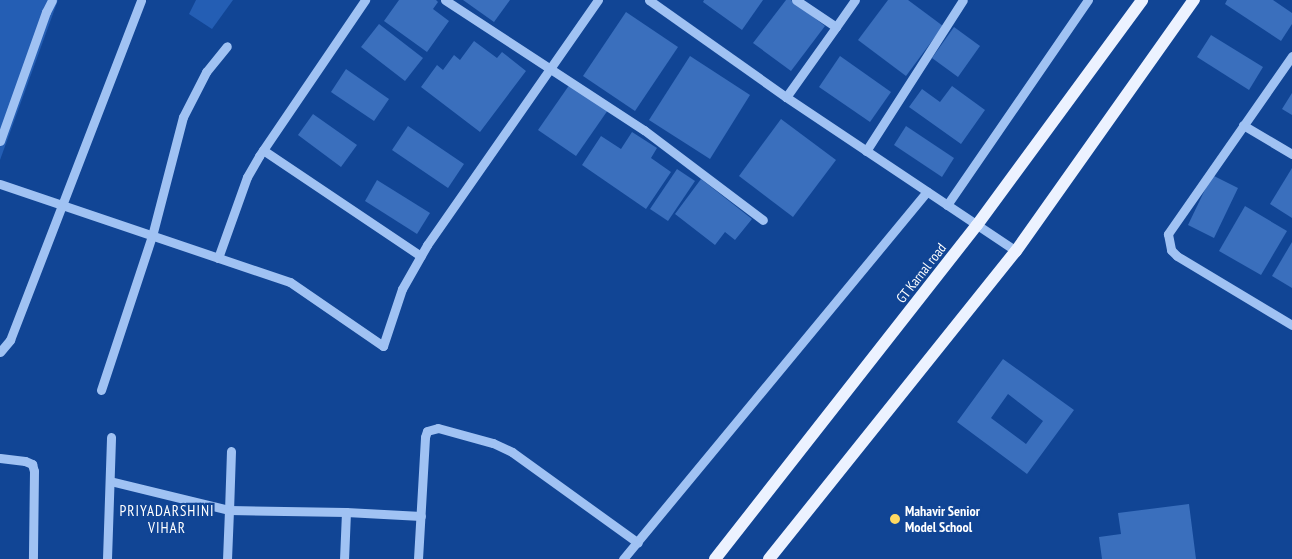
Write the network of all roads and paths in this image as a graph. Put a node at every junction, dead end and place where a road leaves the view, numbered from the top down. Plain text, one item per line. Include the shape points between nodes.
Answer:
1 (52, 0) edge
2 (141, 0) edge
3 (365, 0) edge
4 (445, 0) edge
5 (598, 0) edge
6 (649, 0) edge
7 (796, 0) edge
8 (855, 0) edge
9 (964, 0) edge
10 (1088, 0) edge
11 (1142, 0) edge
12 (1194, 0) edge
13 (836, 27) junction
14 (227, 46) dead end
15 (1292, 56) edge
16 (549, 70) junction
17 (786, 97) junction
18 (1243, 125) junction
19 (0, 141) edge
20 (263, 150) junction
21 (866, 151) junction
22 (1292, 154) edge
23 (0, 184) edge
24 (927, 192) junction
25 (947, 204) junction
26 (63, 206) junction
27 (763, 220) dead end
28 (977, 225) junction
29 (152, 236) junction
30 (1016, 251) junction
31 (421, 256) junction
32 (218, 258) junction
33 (1292, 325) edge
34 (0, 352) edge
35 (101, 390) dead end
36 (111, 437) dead end
37 (231, 451) dead end
38 (0, 458) edge
39 (110, 481) junction
40 (229, 510) junction
41 (346, 512) junction
42 (421, 516) junction
43 (638, 543) junction
44 (33, 559) edge
45 (107, 559) edge
46 (227, 559) edge
47 (344, 559) edge
48 (418, 559) edge
49 (623, 559) edge
50 (715, 559) edge
51 (769, 559) edge

1 - 19 street
2 - 26 street
3 - 20 street
4 - 16 street
5 - 16 street
6 - 17 street
7 - 13 street
8 - 13 street
9 - 21 street
10 - 25 street
11 - 28 main road, GT Karnal road
12 - 30 main road
13 - 17 street
14 - 29 street via 206,72 183,117
15 - 18 street
16 - 27 street via 644,130
16 - 31 street
17 - 21 street
18 - 22 street
18 - 33 street via 1168,234 1169,242 1177,256
20 - 31 street
20 - 32 street via 247,177
21 - 24 street
23 - 26 street
24 - 25 street
24 - 43 street
25 - 28 street
26 - 29 street
26 - 34 street via 10,340
28 - 30 street
28 - 50 main road, GT Karnal road
29 - 32 street
29 - 35 street
30 - 51 main road
31 - 32 street via 402,289 382,346 290,282
36 - 39 street
37 - 40 street
38 - 44 street via 25,460 32,464
39 - 40 street
39 - 45 street
40 - 41 street
40 - 46 street
41 - 42 street
41 - 47 street
42 - 43 street via 425,437 427,431 438,428 512,452
42 - 48 street
43 - 49 street

